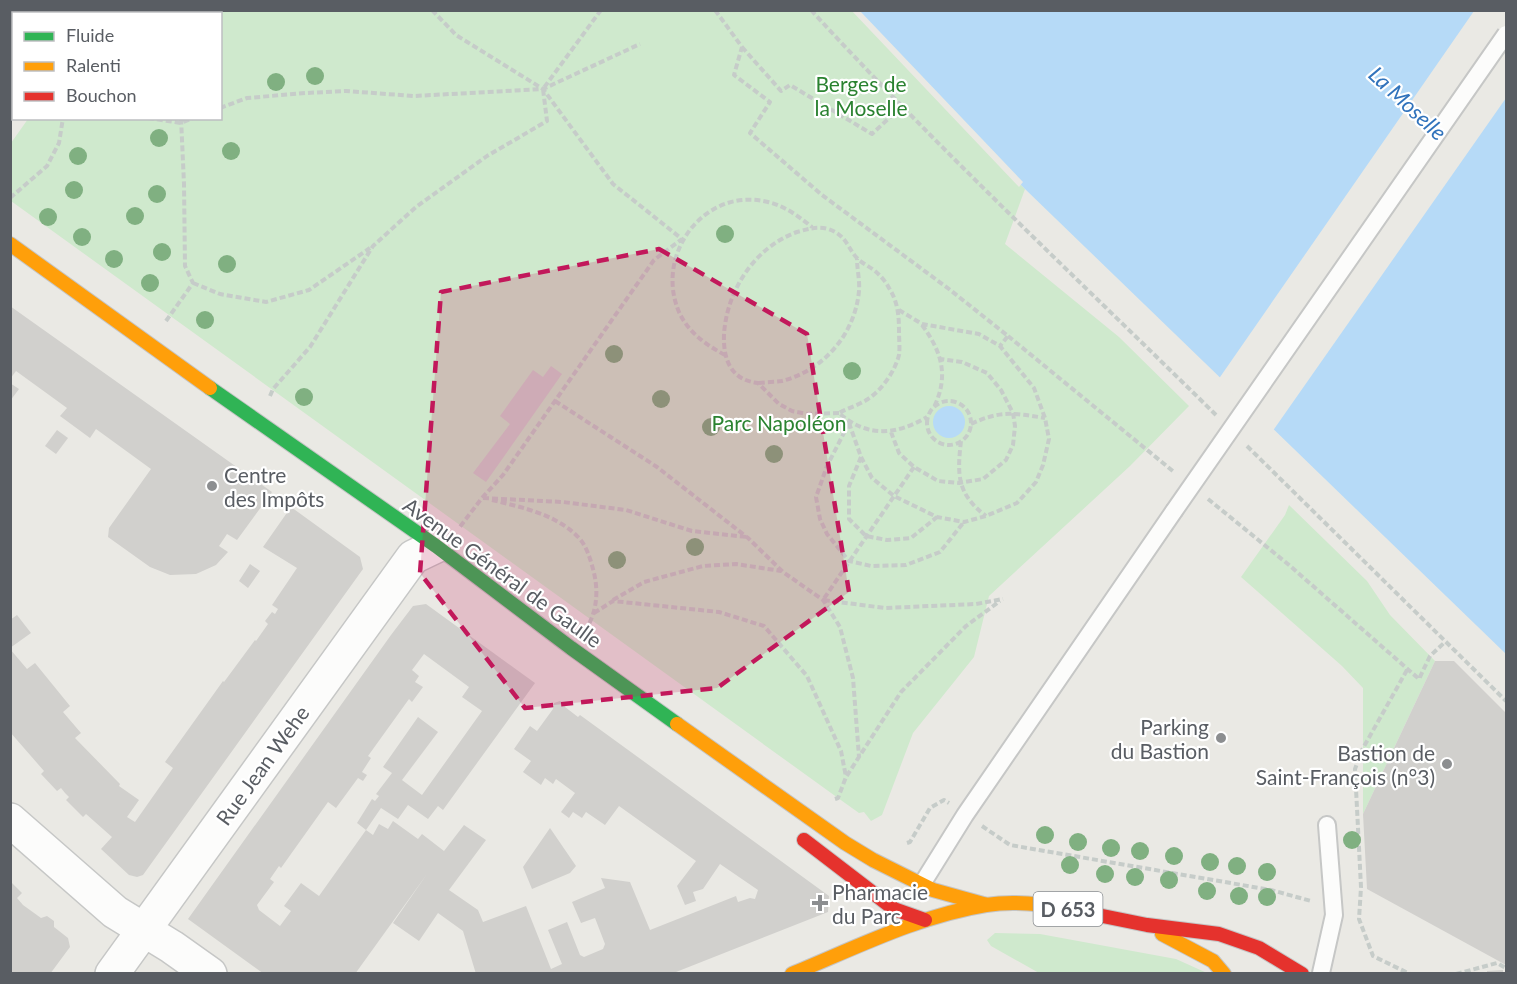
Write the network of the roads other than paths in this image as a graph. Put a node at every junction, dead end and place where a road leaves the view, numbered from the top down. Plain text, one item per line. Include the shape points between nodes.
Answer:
1 (1506, 34) edge
2 (10, 244) edge
3 (424, 547) junction
4 (10, 820) edge
5 (1327, 825) dead end
6 (794, 833) dead end
7 (922, 884) junction
8 (873, 892) junction
9 (987, 905) junction
10 (925, 920) junction
11 (1147, 926) junction
12 (143, 930) junction
13 (839, 955) junction
14 (1323, 973) edge
15 (112, 974) edge
16 (210, 974) edge
17 (792, 974) edge
18 (1224, 974) edge
19 (1302, 974) edge
20 (1315, 974) edge

1 - 7 lane, bridge via 965,815
2 - 3 street, Avenue Général de Gaulle via 272,432
3 - 7 street, Avenue Général de Gaulle via 845,843
3 - 12 street, Rue Jean Wehe
4 - 12 street via 115,912
5 - 14 lane via 1334,915
6 - 8 street
7 - 9 street, Avenue Général de Gaulle
7 - 10 lane
8 - 10 street via 894,909
8 - 13 street via 875,918 870,932
9 - 10 street, D 653
9 - 11 street, D 653 via 1062,908
10 - 13 street, D 653
11 - 18 street, D 653 via 1213,962
11 - 19 street, D 653 via 1219,934 1259,948
12 - 15 street, Rue Jean Wehe
12 - 16 street
13 - 17 street, D 653
14 - 20 street

